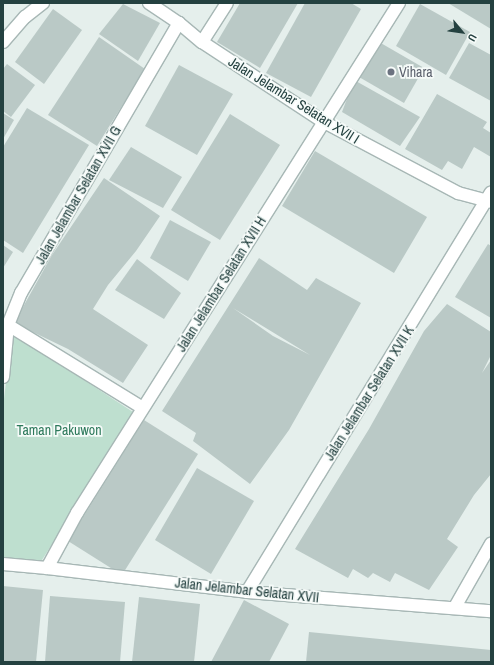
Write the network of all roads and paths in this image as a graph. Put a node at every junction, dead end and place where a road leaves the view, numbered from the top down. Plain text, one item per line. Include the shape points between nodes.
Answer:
1 (43, 3) edge
2 (149, 3) edge
3 (227, 3) edge
4 (399, 3) edge
5 (179, 23) junction
6 (3, 42) edge
7 (202, 42) junction
8 (324, 122) junction
9 (490, 198) edge
10 (8, 325) junction
11 (3, 377) edge
12 (143, 408) junction
13 (491, 544) edge
14 (3, 564) edge
15 (48, 568) junction
16 (247, 592) junction
17 (455, 607) junction
18 (491, 611) edge

1 - 6 street via 25,16
2 - 5 street, Jalan Jelambar Selatan XVII I
3 - 7 street
4 - 8 street, Jalan Jelambar Selatan XVII H
5 - 7 street, Jalan Jelambar Selatan XVII I
5 - 10 street, Jalan Jelambar Selatan XVII G via 21,293
7 - 8 street, Jalan Jelambar Selatan XVII I
8 - 9 street, Jalan Jelambar Selatan XVII I via 458,193
8 - 12 street, Jalan Jelambar Selatan XVII H
9 - 16 street, Jalan Jelambar Selatan XVII K
10 - 11 street, Jalan Jelambar Selatan XVII G
10 - 12 street
12 - 15 street, Jalan Jelambar Selatan XVII H via 77,513
13 - 17 street
14 - 15 street, Jalan Jelambar Selatan XVII
15 - 16 street, Jalan Jelambar Selatan XVII
16 - 17 street, Jalan Jelambar Selatan XVII
17 - 18 street, Jalan Jelambar Selatan XVII

